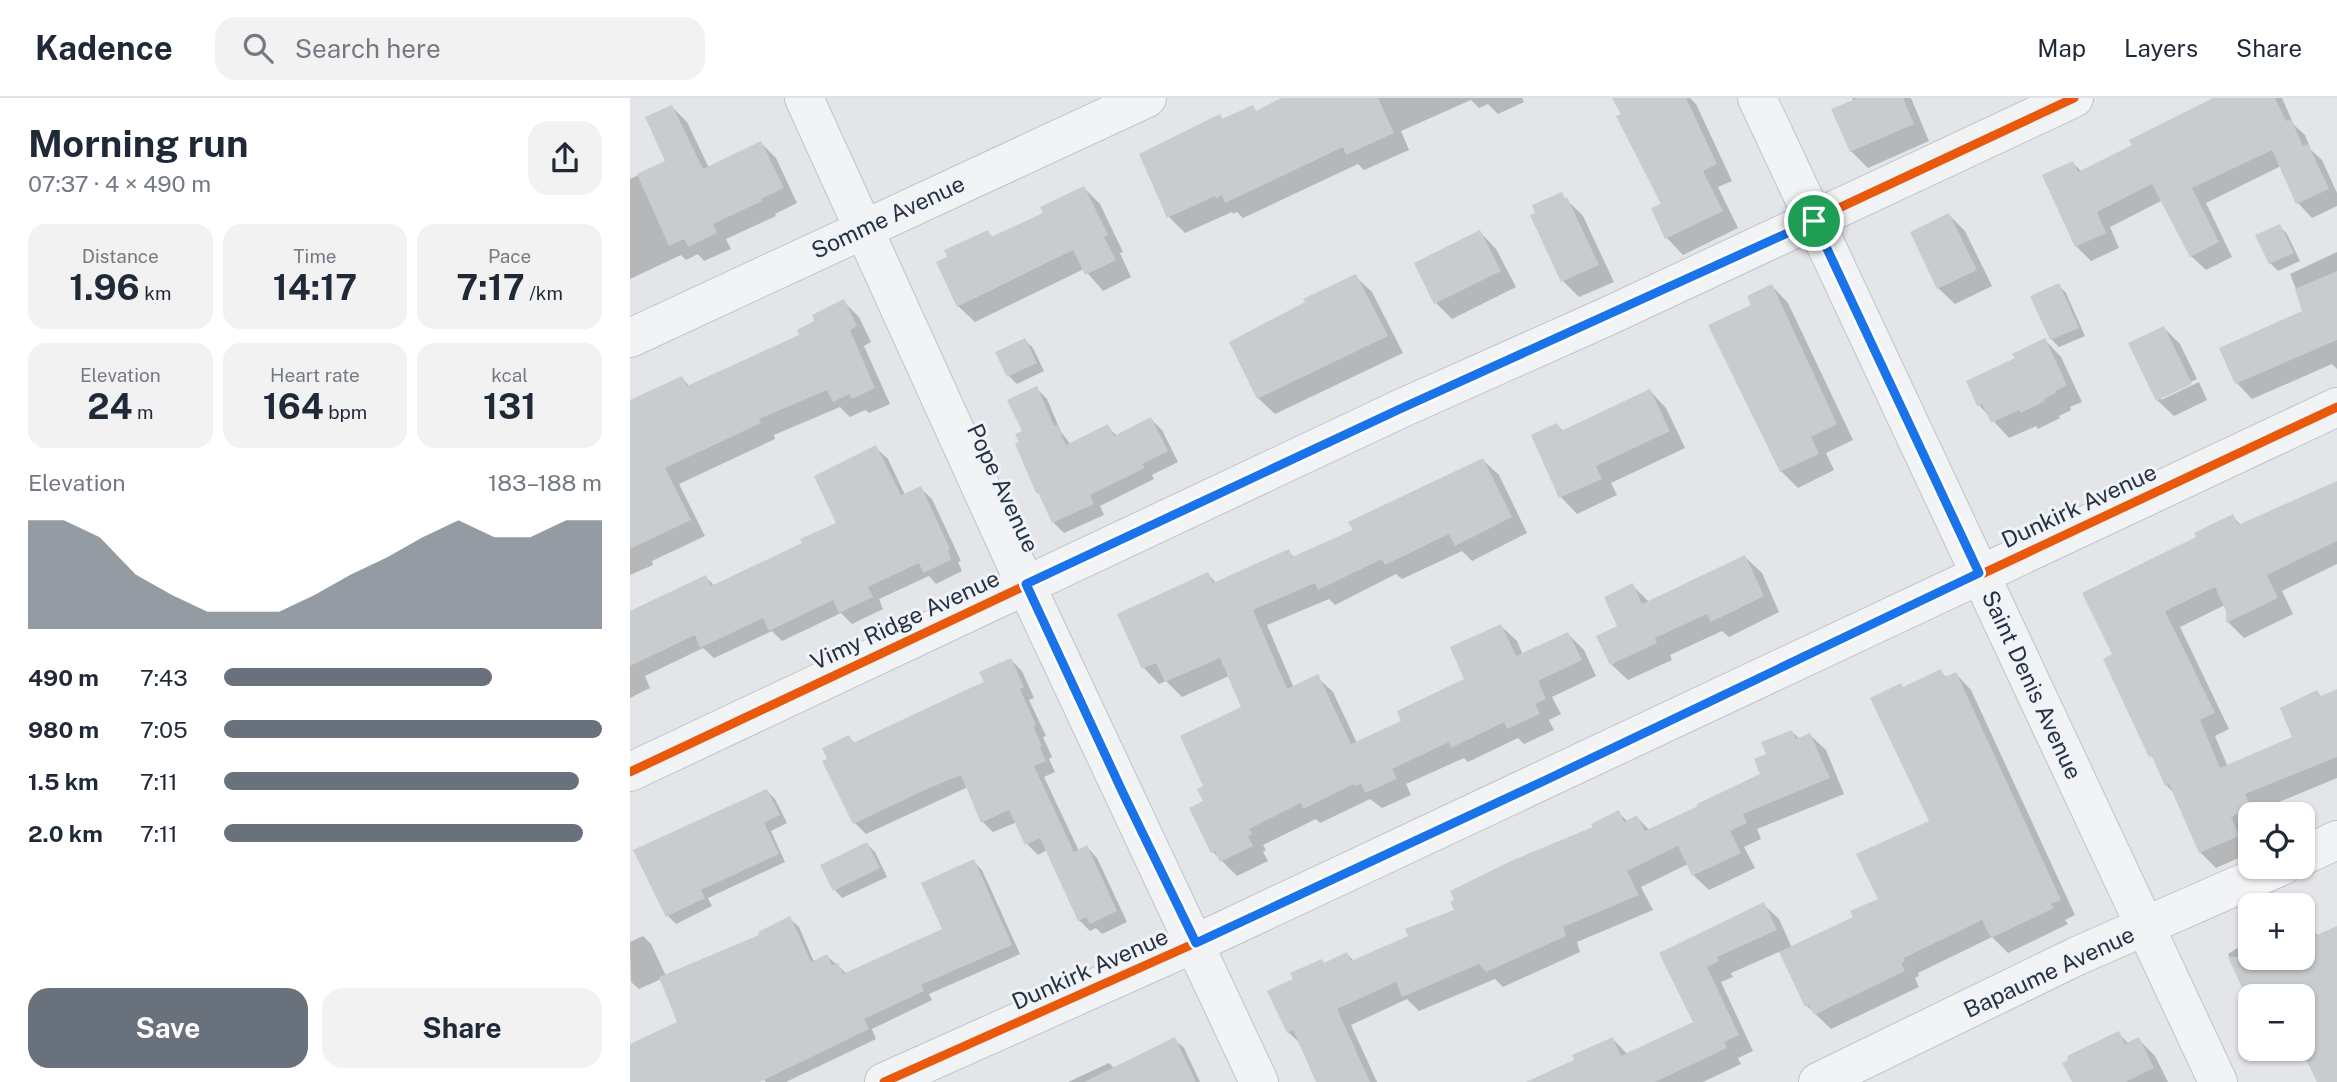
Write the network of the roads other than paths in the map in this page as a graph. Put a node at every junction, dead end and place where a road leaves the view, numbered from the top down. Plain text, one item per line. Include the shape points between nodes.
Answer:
1 (804, 98) edge
2 (1147, 98) edge
3 (1757, 98) edge
4 (2074, 98) edge
5 (1814, 221) junction
6 (864, 228) junction
7 (630, 338) edge
8 (2337, 407) edge
9 (1979, 573) junction
10 (1026, 584) junction
11 (630, 772) edge
12 (2337, 841) edge
13 (2315, 851) edge
14 (2253, 879) edge
15 (2145, 927) junction
16 (1196, 943) junction
17 (884, 1082) edge
18 (1259, 1082) edge
19 (1818, 1082) edge
20 (2218, 1082) edge

1 - 6 street, Pope Avenue
2 - 6 street, Somme Avenue
3 - 5 street, Saint Denis Avenue
4 - 5 street, Vimy Ridge Avenue
5 - 9 street, Saint Denis Avenue
5 - 10 street, Vimy Ridge Avenue
6 - 7 street, Somme Avenue
6 - 10 street, Pope Avenue
8 - 9 street, Dunkirk Avenue
9 - 15 street, Saint Denis Avenue
9 - 16 street, Dunkirk Avenue
10 - 11 street, Vimy Ridge Avenue
10 - 16 street, Pope Avenue
12 - 13 street
14 - 15 street, Bapaume Avenue
15 - 19 street, Bapaume Avenue
15 - 20 street, Saint Denis Avenue
16 - 17 street, Dunkirk Avenue
16 - 18 street, Pope Avenue

